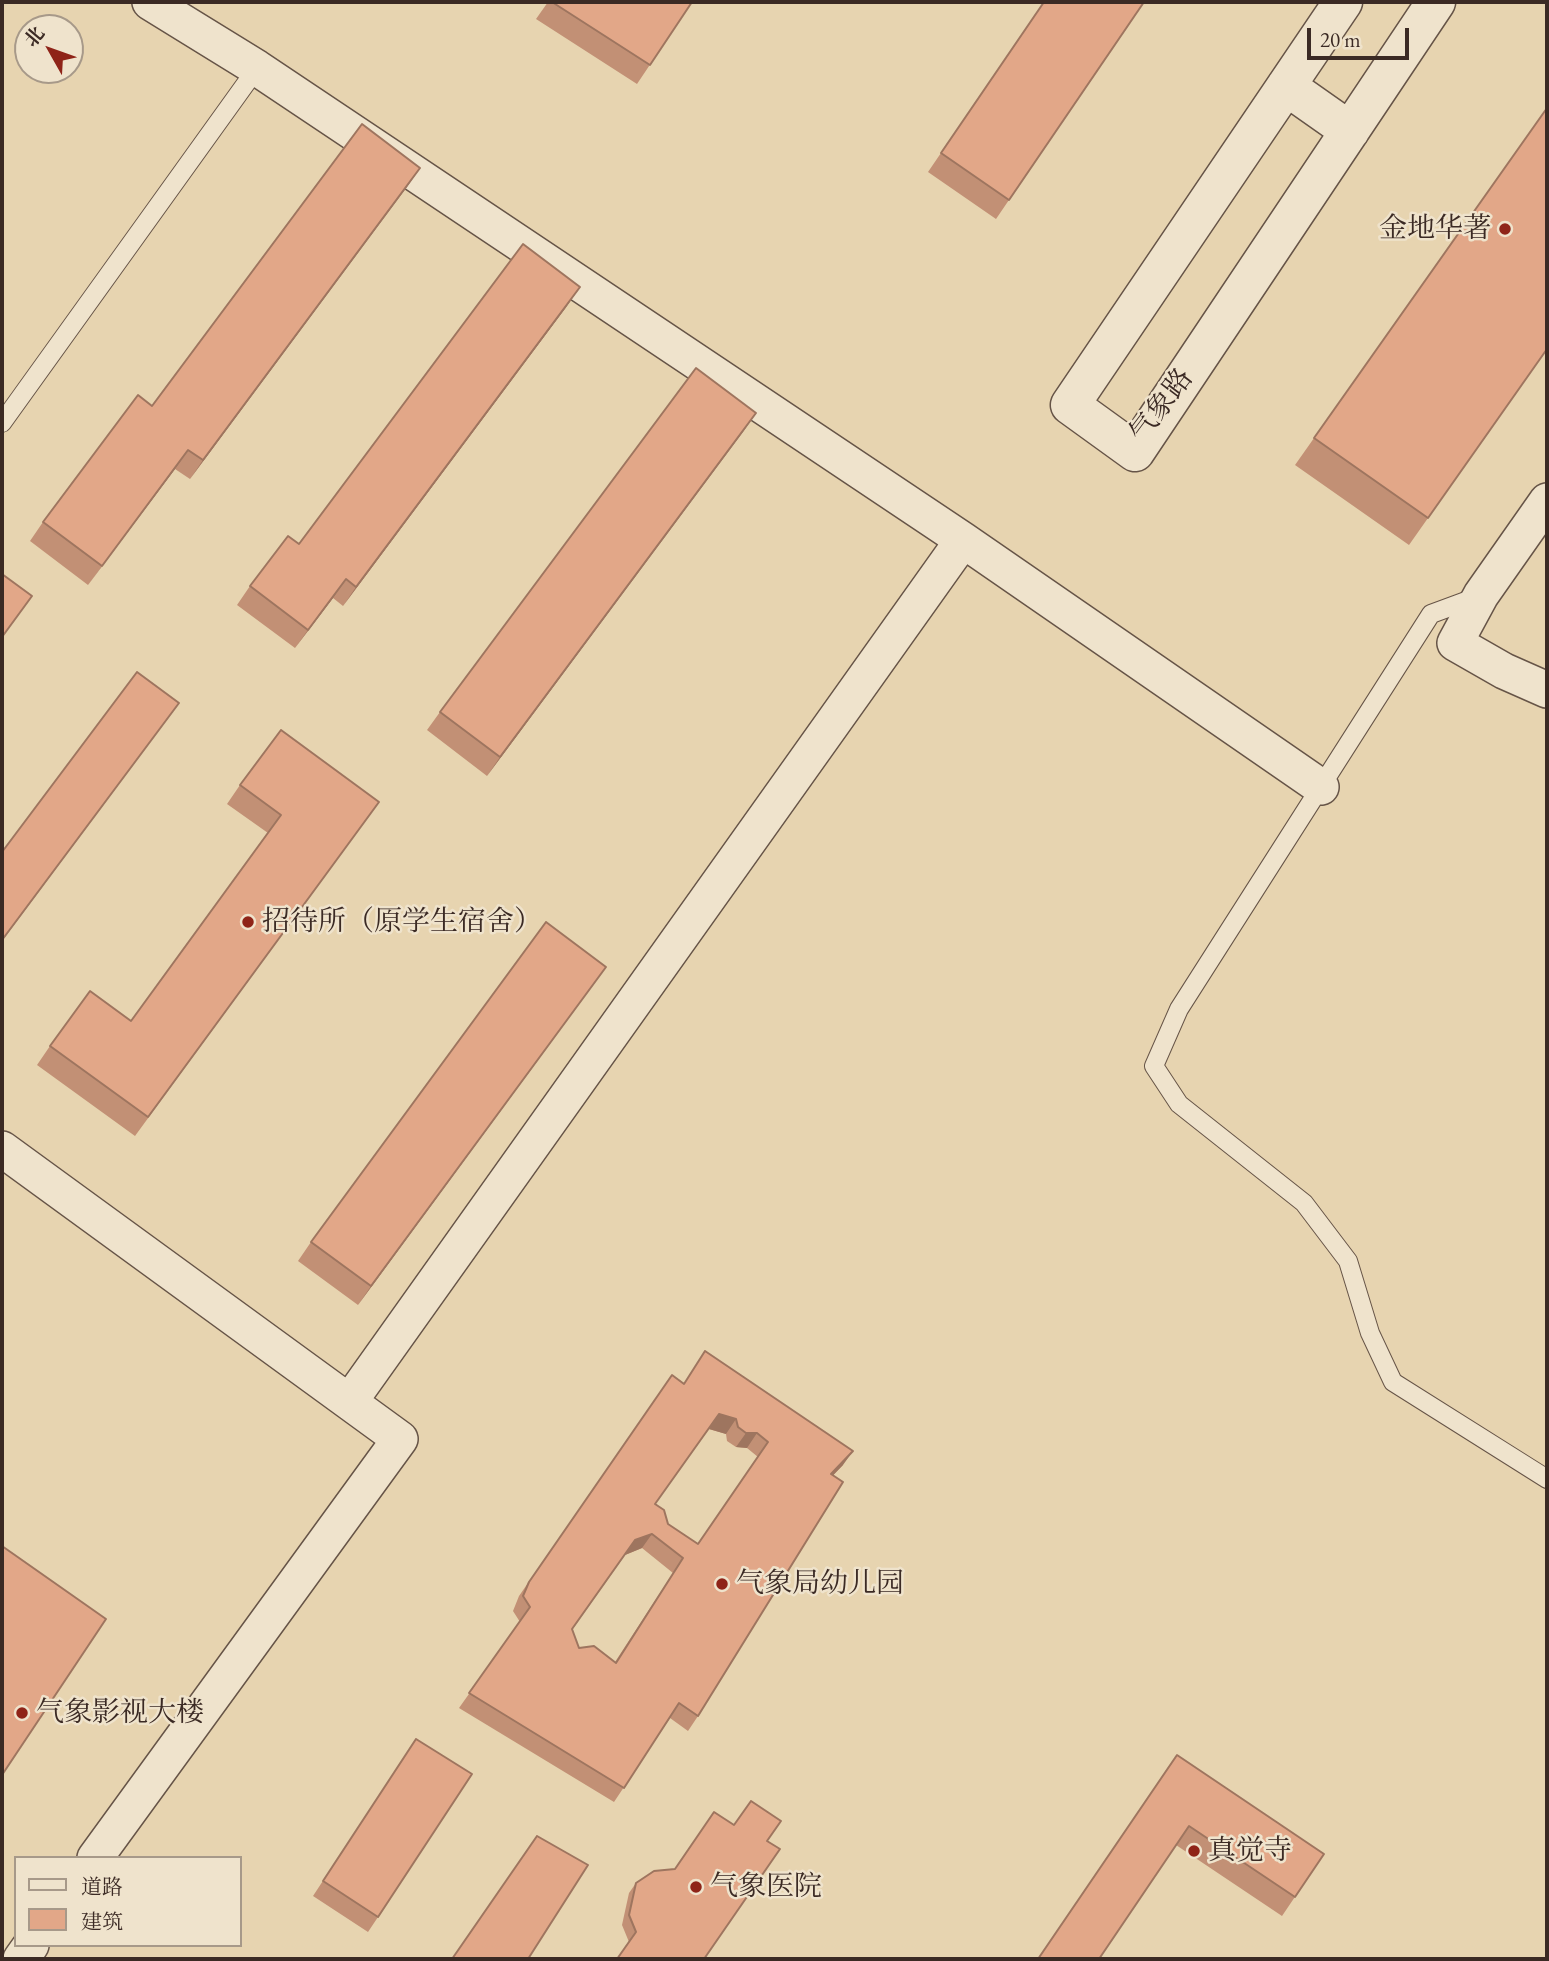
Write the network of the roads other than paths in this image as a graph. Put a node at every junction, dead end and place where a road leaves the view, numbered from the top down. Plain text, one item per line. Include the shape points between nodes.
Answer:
1 (150, 2) edge
2 (1343, 2) edge
3 (1436, 2) edge
4 (257, 68) junction
5 (1286, 86) junction
6 (1350, 131) junction
7 (2, 423) edge
8 (1547, 501) edge
9 (964, 541) junction
10 (1481, 596) junction
11 (1547, 691) edge
12 (1321, 787) junction
13 (2, 1149) edge
14 (350, 1401) junction
15 (1547, 1479) edge
16 (96, 1856) edge

1 - 4 street
2 - 5 street, 气象路
3 - 6 street, 气象路
4 - 7 lane
4 - 9 street
5 - 6 street
5 - 6 street, 气象路 via 1070,405 1135,452
8 - 10 street
9 - 12 street
9 - 14 street
10 - 11 street via 1455,643
10 - 12 lane via 1430,614
12 - 15 lane via 1179,1009 1153,1066 1179,1104 1304,1203 1348,1261 1370,1333 1394,1382
13 - 14 street
14 - 16 street via 400,1439

